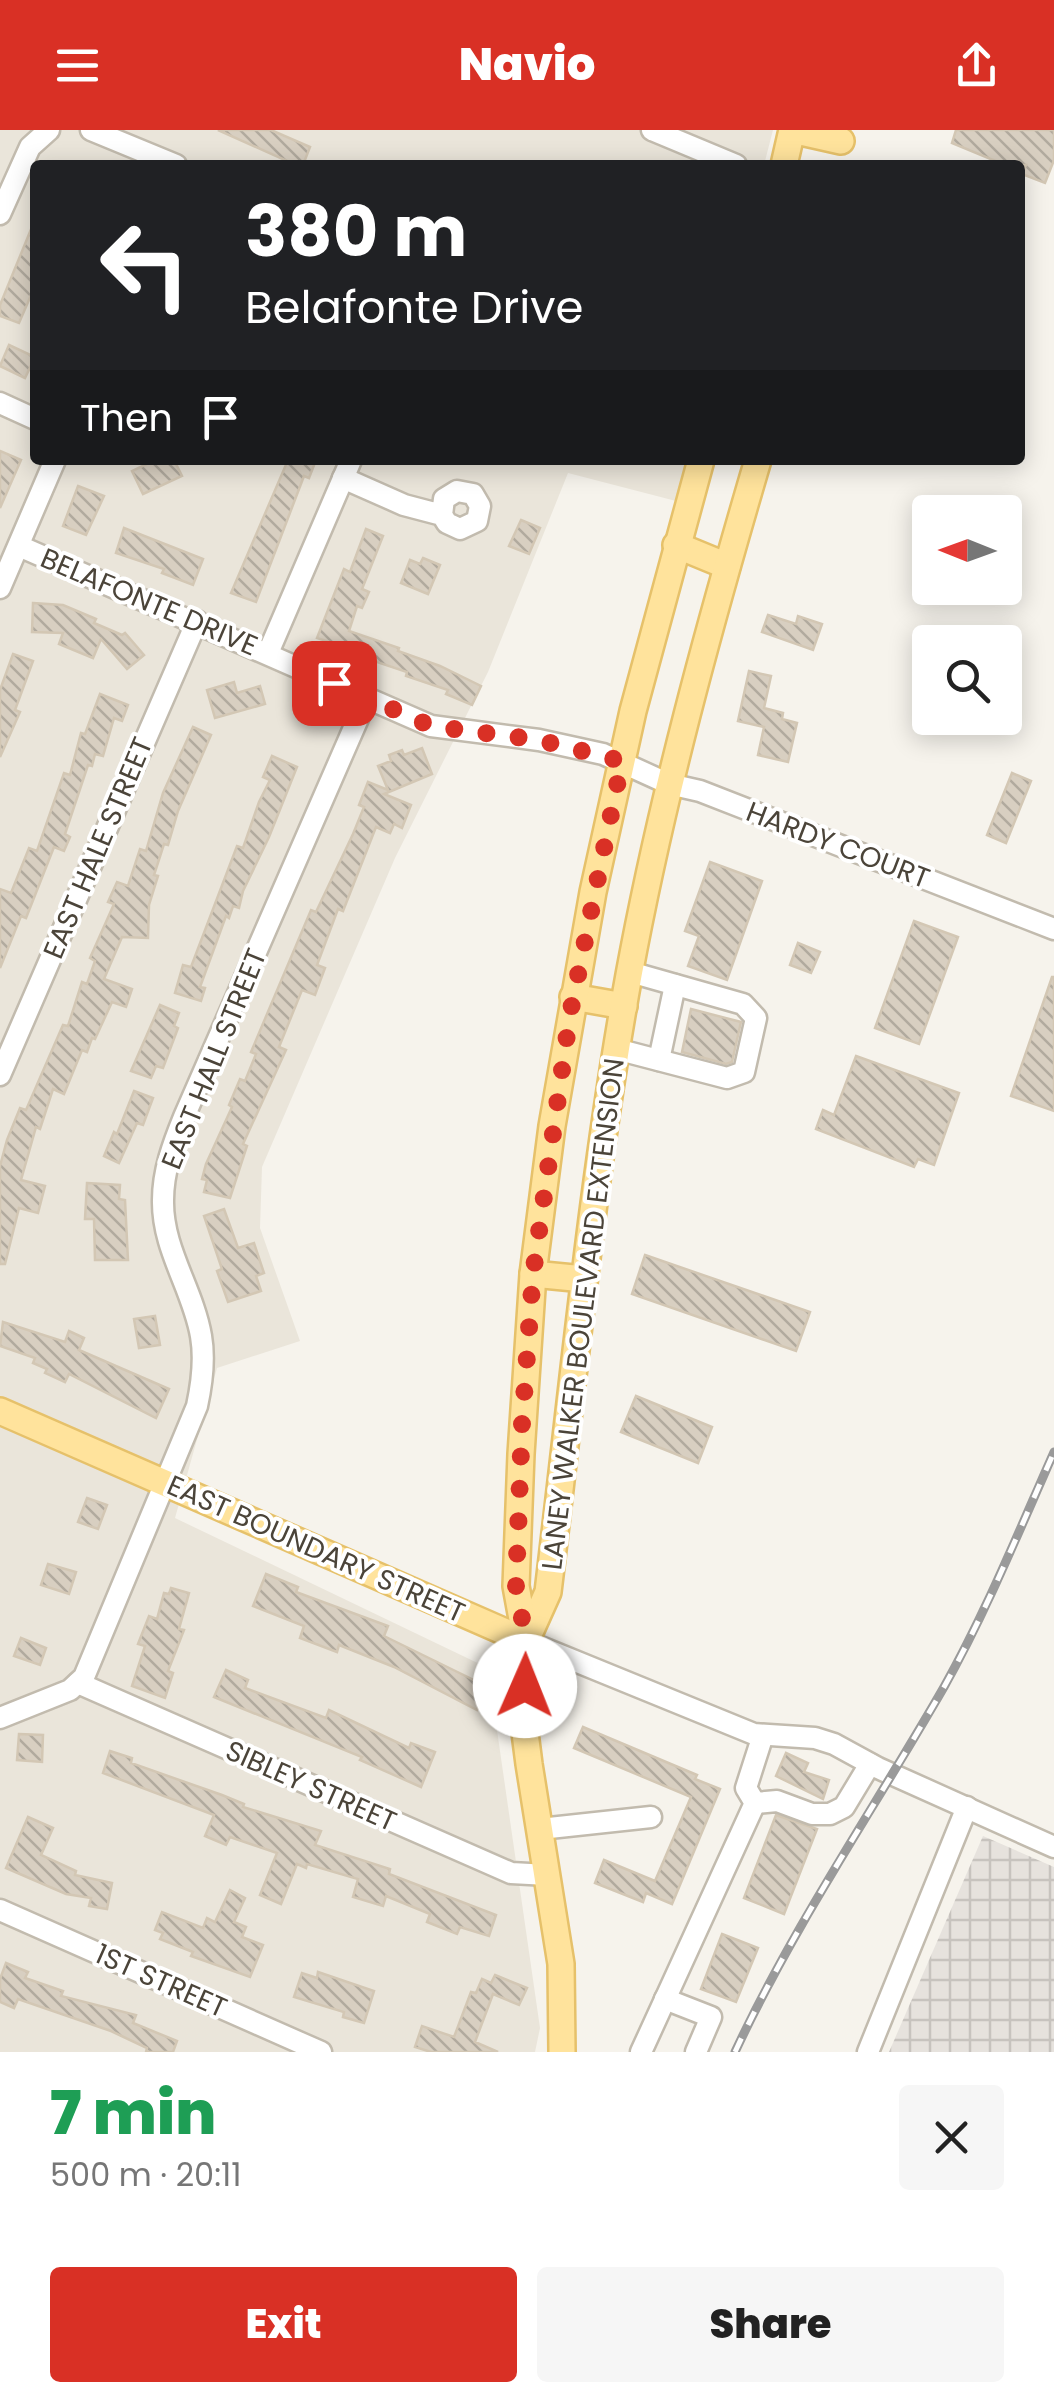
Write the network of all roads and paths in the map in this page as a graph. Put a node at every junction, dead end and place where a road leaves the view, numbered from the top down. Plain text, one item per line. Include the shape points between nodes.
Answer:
1 (49, 130) edge
2 (91, 130) edge
3 (652, 130) edge
4 (792, 130) edge
5 (840, 146) edge
6 (164, 160) edge
7 (724, 160) edge
8 (785, 160) edge
9 (0, 214) edge
10 (0, 403) edge
11 (30, 417) edge
12 (53, 465) edge
13 (700, 465) edge
14 (757, 465) edge
15 (347, 469) edge
16 (442, 515) dead end
17 (19, 546) junction
18 (676, 546) junction
19 (727, 566) junction
20 (0, 588) edge
21 (197, 622) junction
22 (268, 653) junction
23 (367, 698) junction
24 (622, 761) junction
25 (670, 784) junction
26 (1054, 929) edge
27 (630, 972) junction
28 (675, 985) junction
29 (574, 996) junction
30 (624, 1006) junction
31 (616, 1049) junction
32 (659, 1060) junction
33 (0, 1075) edge
34 (533, 1274) junction
35 (584, 1278) junction
36 (0, 1411) edge
37 (166, 1483) junction
38 (526, 1640) junction
39 (78, 1684) junction
40 (0, 1718) edge
41 (762, 1735) junction
42 (870, 1764) junction
43 (755, 1802) junction
44 (967, 1807) junction
45 (651, 1817) dead end
46 (540, 1830) junction
47 (1054, 1848) edge
48 (548, 1874) junction
49 (0, 1910) edge
50 (665, 2000) junction
51 (321, 2052) edge
52 (562, 2052) edge
53 (642, 2052) edge
54 (696, 2052) edge
55 (868, 2052) edge

1 - 9 street via 30,147
2 - 6 street
3 - 7 street
4 - 5 main road
4 - 8 main road
10 - 11 street
12 - 17 street
13 - 18 main road, LANEY WALKER BOULEVARD EXTENSION
14 - 19 main road, LANEY WALKER BOULEVARD EXTENSION
15 - 16 street via 404,505
15 - 22 street
17 - 20 street
17 - 21 street, BELAFONTE DRIVE
18 - 19 main road
18 - 24 main road, LANEY WALKER BOULEVARD EXTENSION
19 - 25 main road, LANEY WALKER BOULEVARD EXTENSION
21 - 22 street, BELAFONTE DRIVE
21 - 33 street, EAST HALE STREET
22 - 23 street, BELAFONTE DRIVE
23 - 24 street, BELAFONTE DRIVE via 431,726 539,740
23 - 37 street, EAST HALL STREET via 167,1164 165,1223 201,1334 203,1374
24 - 25 street, HARDY COURT
24 - 29 main road, LANEY WALKER BOULEVARD EXTENSION
25 - 26 street, HARDY COURT
25 - 27 main road, LANEY WALKER BOULEVARD EXTENSION
27 - 28 street
27 - 30 main road, LANEY WALKER BOULEVARD EXTENSION
28 - 32 street
28 - 32 street via 743,1004 756,1018 744,1072 727,1078
29 - 30 main road
29 - 34 main road, LANEY WALKER BOULEVARD EXTENSION
30 - 31 main road, LANEY WALKER BOULEVARD EXTENSION
31 - 32 street
31 - 35 main road, LANEY WALKER BOULEVARD EXTENSION
34 - 35 main road
34 - 38 main road, LANEY WALKER BOULEVARD EXTENSION via 516,1586
35 - 38 main road, LANEY WALKER BOULEVARD EXTENSION via 548,1592
36 - 37 main road, EAST BOUNDARY STREET
37 - 38 main road, EAST BOUNDARY STREET
37 - 39 street, EAST HALL STREET
38 - 41 street, EAST BOUNDARY STREET
38 - 46 main road via 524,1725
39 - 40 street
39 - 48 street, SIBLEY STREET via 512,1874
41 - 42 street, EAST BOUNDARY STREET via 814,1738
41 - 43 street via 746,1788
42 - 43 street via 844,1807 830,1814
42 - 44 street, EAST BOUNDARY STREET
43 - 50 street
44 - 47 street, EAST BOUNDARY STREET
44 - 55 street
45 - 46 street
46 - 48 main road
48 - 52 main road via 561,1964
49 - 51 street, 1ST STREET
50 - 53 street
50 - 54 street via 711,2017

